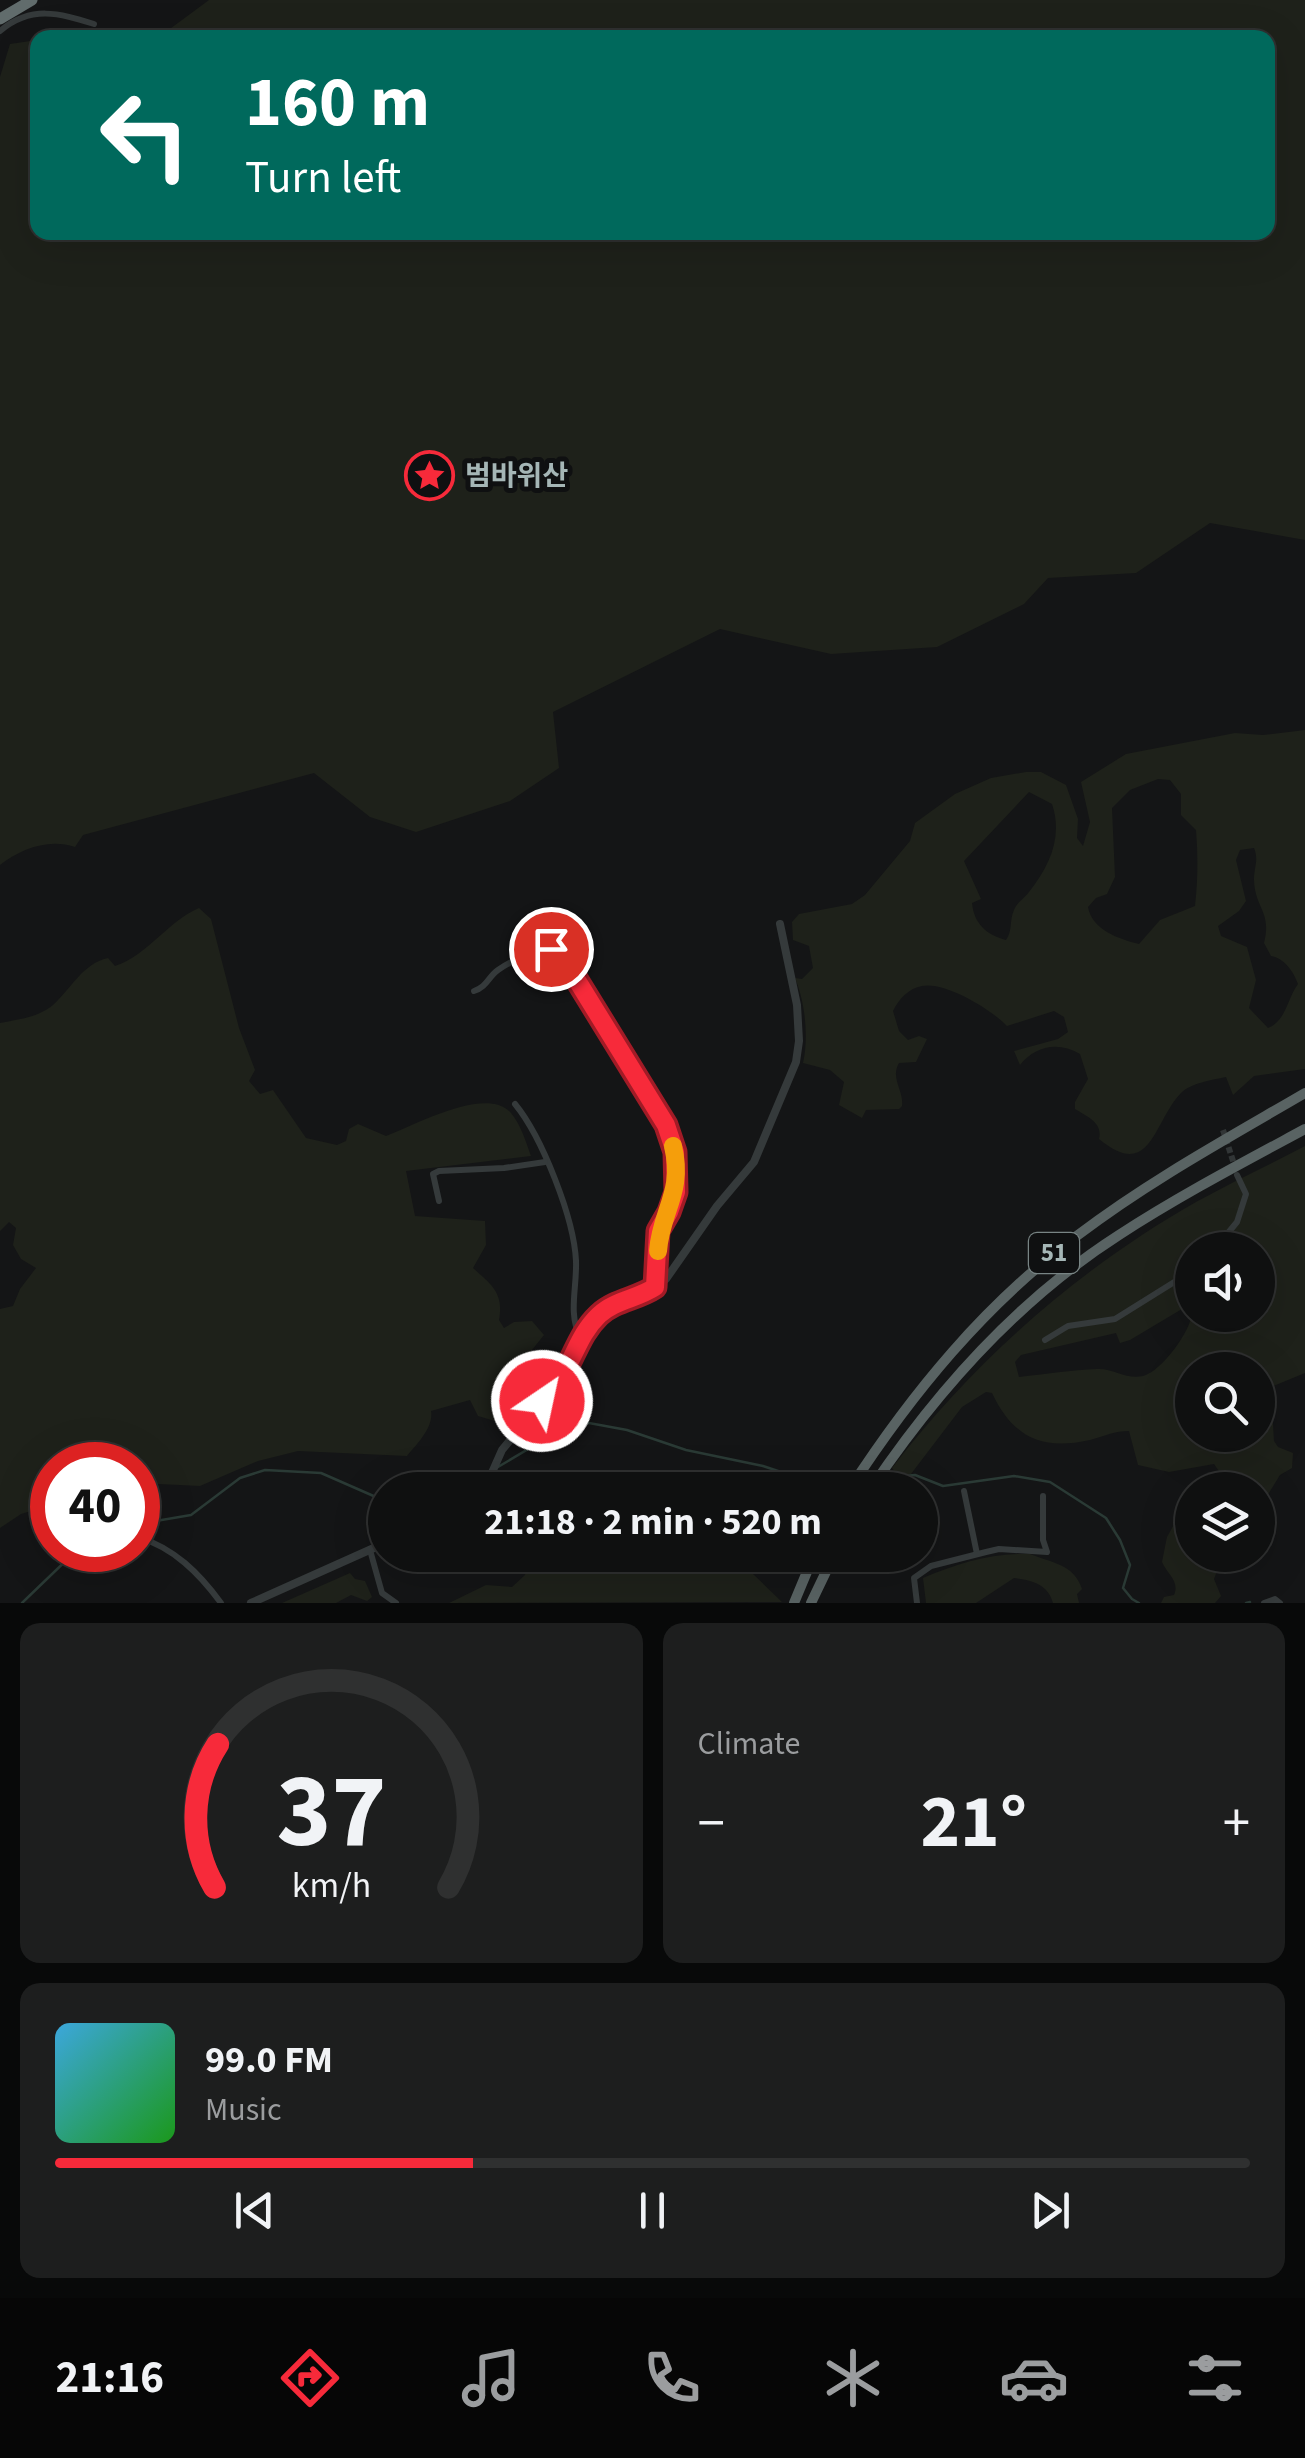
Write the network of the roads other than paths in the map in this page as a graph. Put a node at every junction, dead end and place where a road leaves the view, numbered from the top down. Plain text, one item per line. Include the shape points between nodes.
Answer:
1 (32, 0) edge
2 (0, 18) edge
3 (94, 24) dead end
4 (0, 31) edge
5 (780, 924) dead end
6 (474, 991) dead end
7 (1305, 1093) edge
8 (515, 1104) dead end
9 (1305, 1129) edge
10 (545, 1162) junction
11 (1238, 1175) tunnel mouth
12 (439, 1201) dead end
13 (1229, 1232) edge
14 (1175, 1282) edge
15 (655, 1287) junction
16 (580, 1338) junction
17 (1045, 1340) dead end
18 (492, 1472) edge
19 (860, 1472) edge
20 (883, 1472) edge
21 (964, 1491) dead end
22 (1043, 1496) dead end
23 (160, 1547) edge
24 (368, 1551) edge
25 (977, 1554) junction
26 (376, 1572) edge
27 (807, 1572) edge
28 (826, 1572) edge
29 (220, 1603) edge
30 (251, 1603) edge
31 (396, 1603) edge
32 (794, 1603) edge
33 (811, 1603) edge
34 (918, 1603) edge
35 (1264, 1603) edge
36 (1280, 1603) edge

1 - 2 highway
3 - 4 street via 39,12
5 - 15 street via 797,1006 796,1062 754,1162 680,1264
6 - 15 street via 498,970 559,951 648,1093 675,1152 676,1192 658,1231
7 - 19 highway, 51 via 1112,1210 1040,1265 940,1365
8 - 10 street
9 - 20 highway, 51 via 1116,1236 1059,1280 955,1379
10 - 12 street via 439,1171 433,1174
10 - 16 street via 574,1246 574,1325
11 - 13 street via 1246,1194
14 - 17 street via 1115,1320 1068,1326
15 - 16 street via 600,1314
16 - 18 street via 562,1377 502,1450
21 - 25 street
22 - 25 street via 1048,1552
23 - 29 street via 192,1569
24 - 30 street
25 - 34 street via 920,1572 914,1578
26 - 31 street via 382,1593
27 - 32 highway
28 - 33 highway
35 - 36 street

